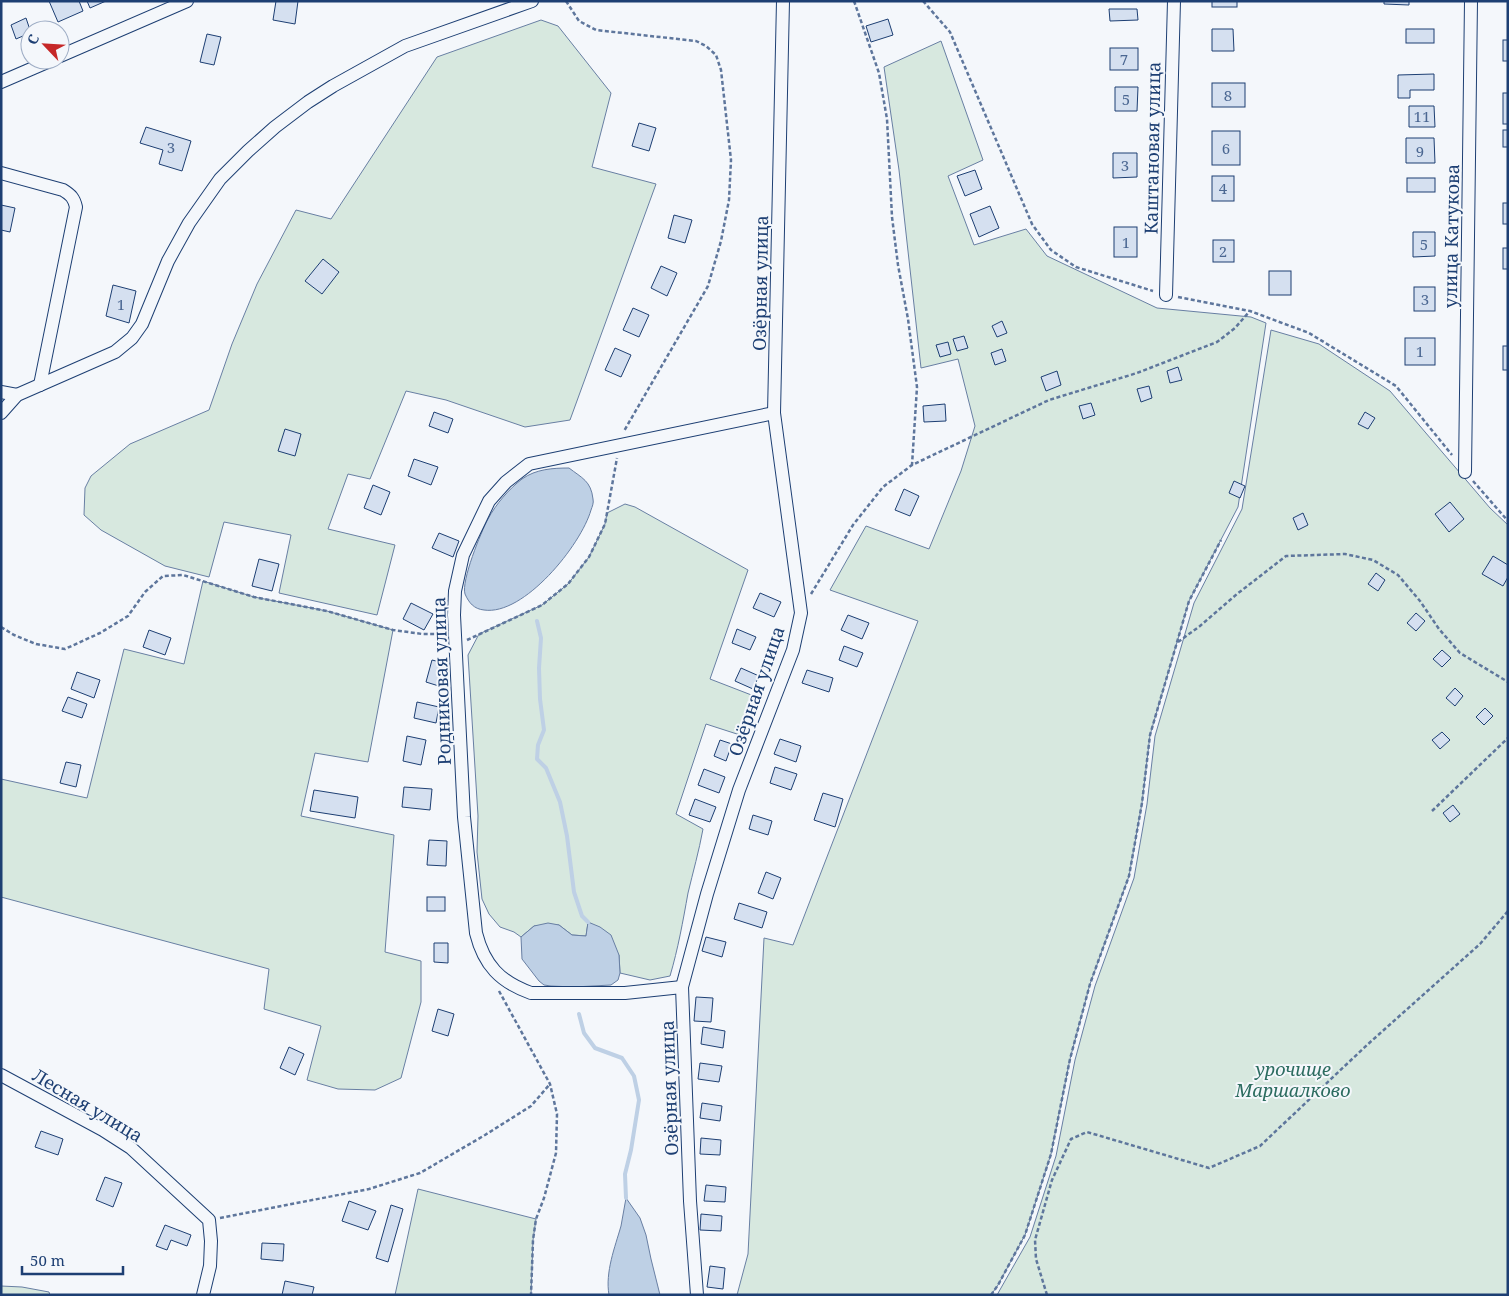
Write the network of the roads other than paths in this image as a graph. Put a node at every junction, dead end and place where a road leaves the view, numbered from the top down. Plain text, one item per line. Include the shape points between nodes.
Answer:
1 (187, 1) edge
2 (532, 1) edge
3 (784, 1) edge
4 (1174, 1) edge
5 (1471, 1) edge
6 (70, 52) edge
7 (29, 70) edge
8 (1, 82) edge
9 (1, 173) edge
10 (1166, 295) road end
11 (40, 385) junction
12 (1, 392) edge
13 (17, 395) junction
14 (1, 413) edge
15 (774, 413) junction
16 (1466, 472) road end
17 (682, 986) junction
18 (1, 1075) edge
19 (203, 1295) edge
20 (697, 1295) edge

1 - 6 street
2 - 11 street via 406,46 333,86 274,127 220,179 189,224 168,261 142,324 132,338 115,352
3 - 15 street, Озёрная улица
4 - 10 street, Каштановая улица
5 - 16 street, улица Катукова
7 - 8 street
9 - 11 street via 63,190 74,199 76,208
11 - 13 street
12 - 13 street
13 - 14 street
15 - 17 street, Озёрная улица via 801,613 793,650 739,790
15 - 17 street, Родниковая улица via 529,464 489,501 463,555 455,591 465,827 476,933 485,959 508,983 532,993 625,993
17 - 20 street, Озёрная улица
18 - 19 street, Лесная улица via 131,1148 209,1220 210,1266

